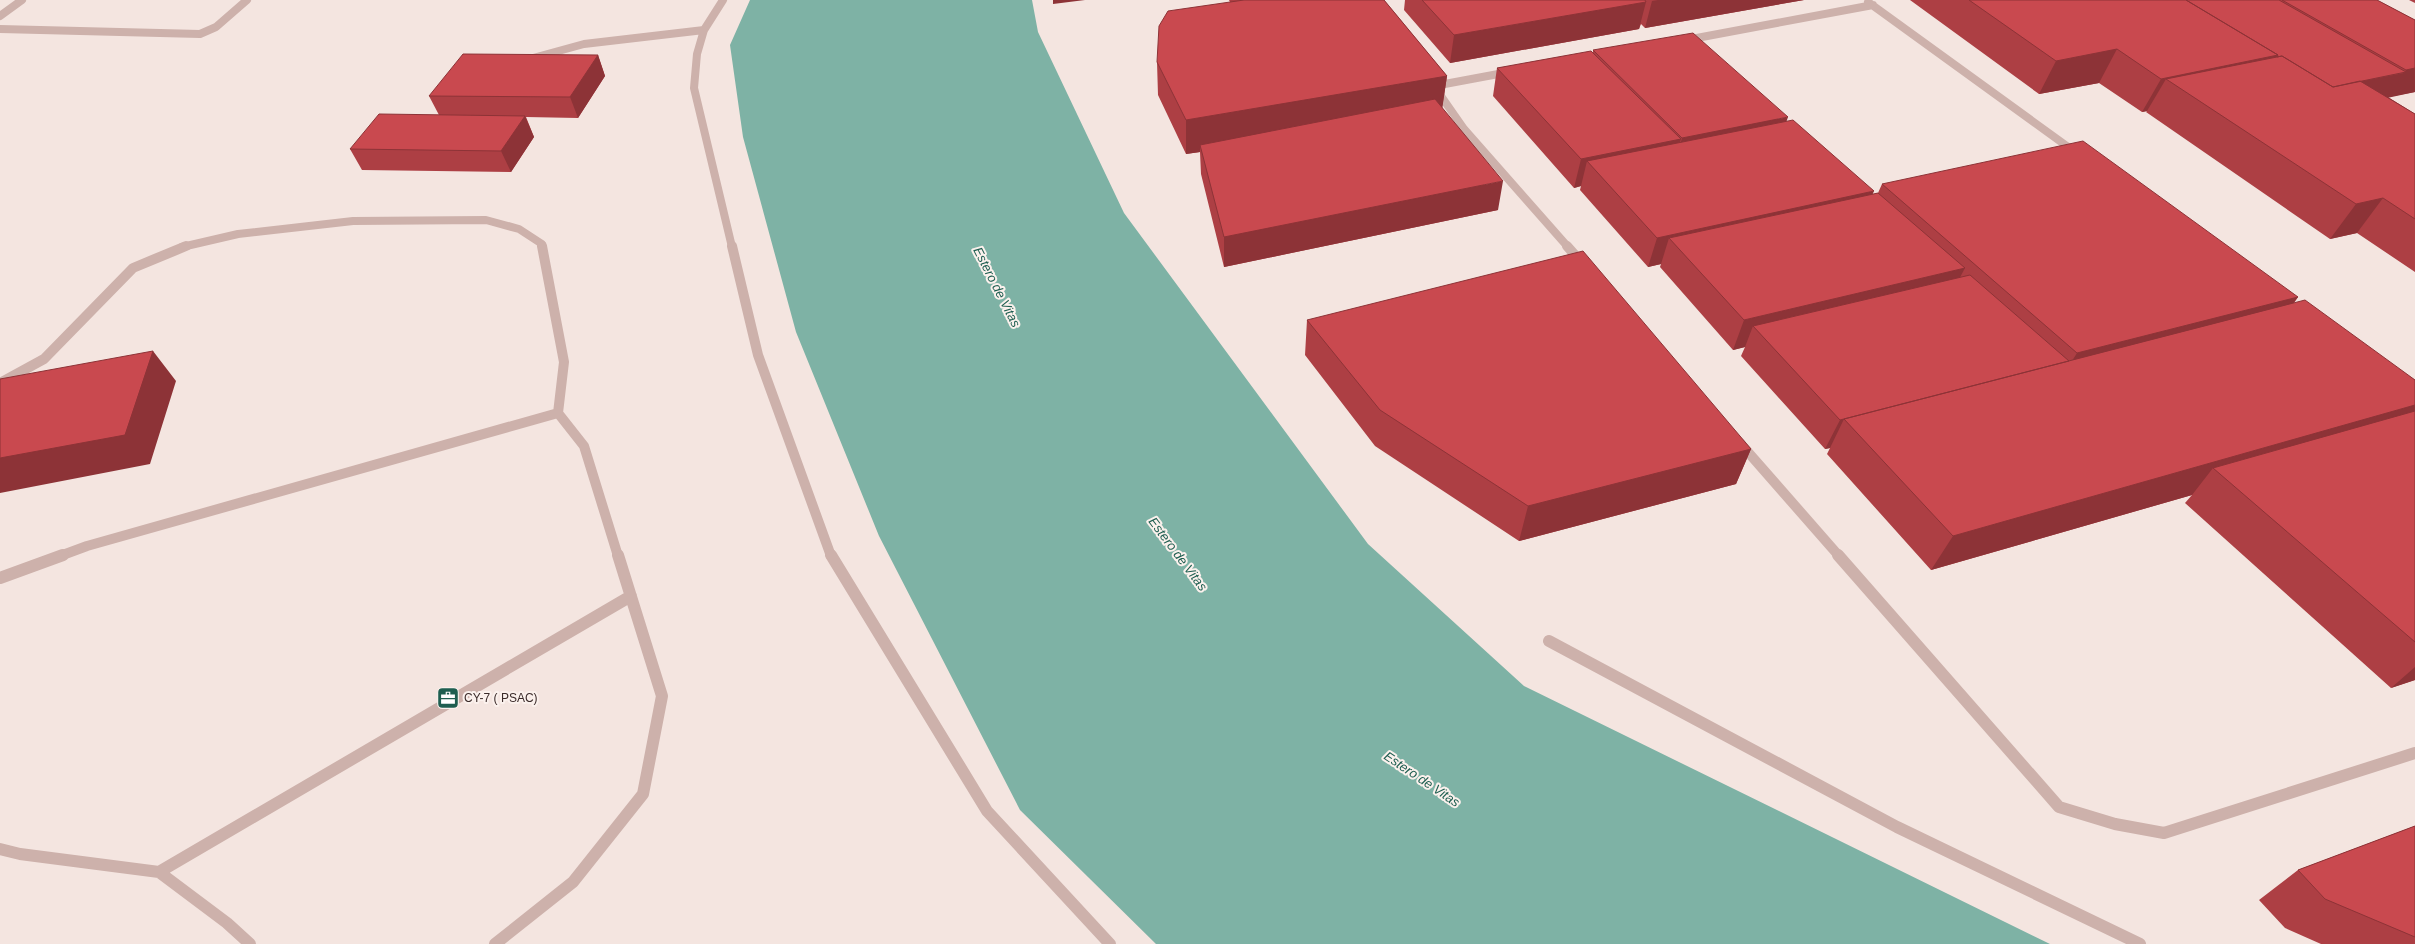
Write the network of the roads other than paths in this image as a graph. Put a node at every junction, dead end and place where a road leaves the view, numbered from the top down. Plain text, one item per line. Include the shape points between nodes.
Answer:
1 (22, 0) edge
2 (247, 0) edge
3 (723, 0) edge
4 (1866, 0) edge
5 (1873, 6) junction
6 (0, 16) edge
7 (0, 29) edge
8 (704, 30) junction
9 (1677, 41) edge
10 (527, 59) edge
11 (1520, 70) edge
12 (2080, 156) edge
13 (1590, 273) edge
14 (0, 383) edge
15 (558, 413) junction
16 (1733, 435) edge
17 (0, 578) edge
18 (631, 596) junction
19 (1549, 641) dead end
20 (2415, 752) edge
21 (0, 849) edge
22 (158, 872) junction
23 (250, 944) edge
24 (495, 944) edge
25 (1110, 944) edge
26 (2140, 944) edge

1 - 6 lane
2 - 7 lane via 216,27 200,34
3 - 8 lane
4 - 5 lane
5 - 9 lane
5 - 12 lane
8 - 10 lane via 584,44
8 - 25 lane via 697,54 697,102 758,355 829,552 987,811
11 - 13 lane via 1434,86 1464,129
14 - 15 lane via 44,359 133,268 180,247 238,234 353,221 486,220 519,229 542,244 564,362
15 - 17 lane via 87,546
15 - 18 lane via 584,446
16 - 20 lane via 2060,807 2115,824 2164,833
18 - 22 lane
18 - 24 lane via 662,696 642,794 573,882
19 - 26 lane via 1897,827
21 - 22 lane via 20,854
22 - 23 lane via 227,923

